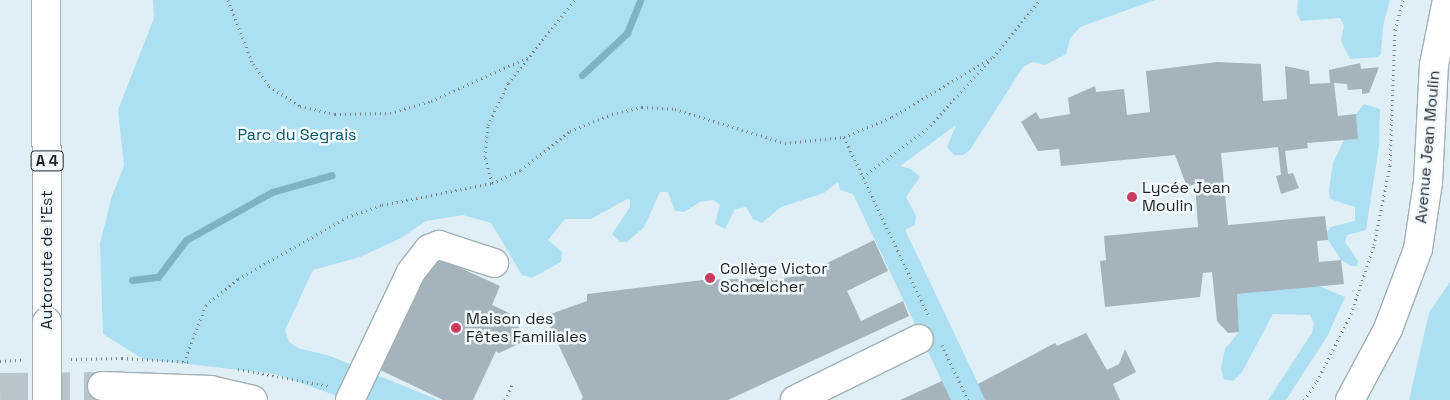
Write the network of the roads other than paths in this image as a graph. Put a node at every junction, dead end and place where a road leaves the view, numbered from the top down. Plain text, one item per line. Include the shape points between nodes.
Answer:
1 (46, 0) edge
2 (1446, 0) edge
3 (494, 263) dead end
4 (929, 332) road end
5 (102, 386) tunnel mouth
6 (47, 400) edge
7 (253, 400) edge
8 (350, 400) edge
9 (794, 400) edge
10 (1350, 400) edge

1 - 6 main road, Autoroute de l’Est / A 4, bridge
2 - 10 main road, Avenue Jean Moulin via 1435,55 1428,182 1418,249 1388,329
3 - 8 main road via 439,245 429,249 407,280
4 - 9 main road
5 - 7 main road via 211,390

